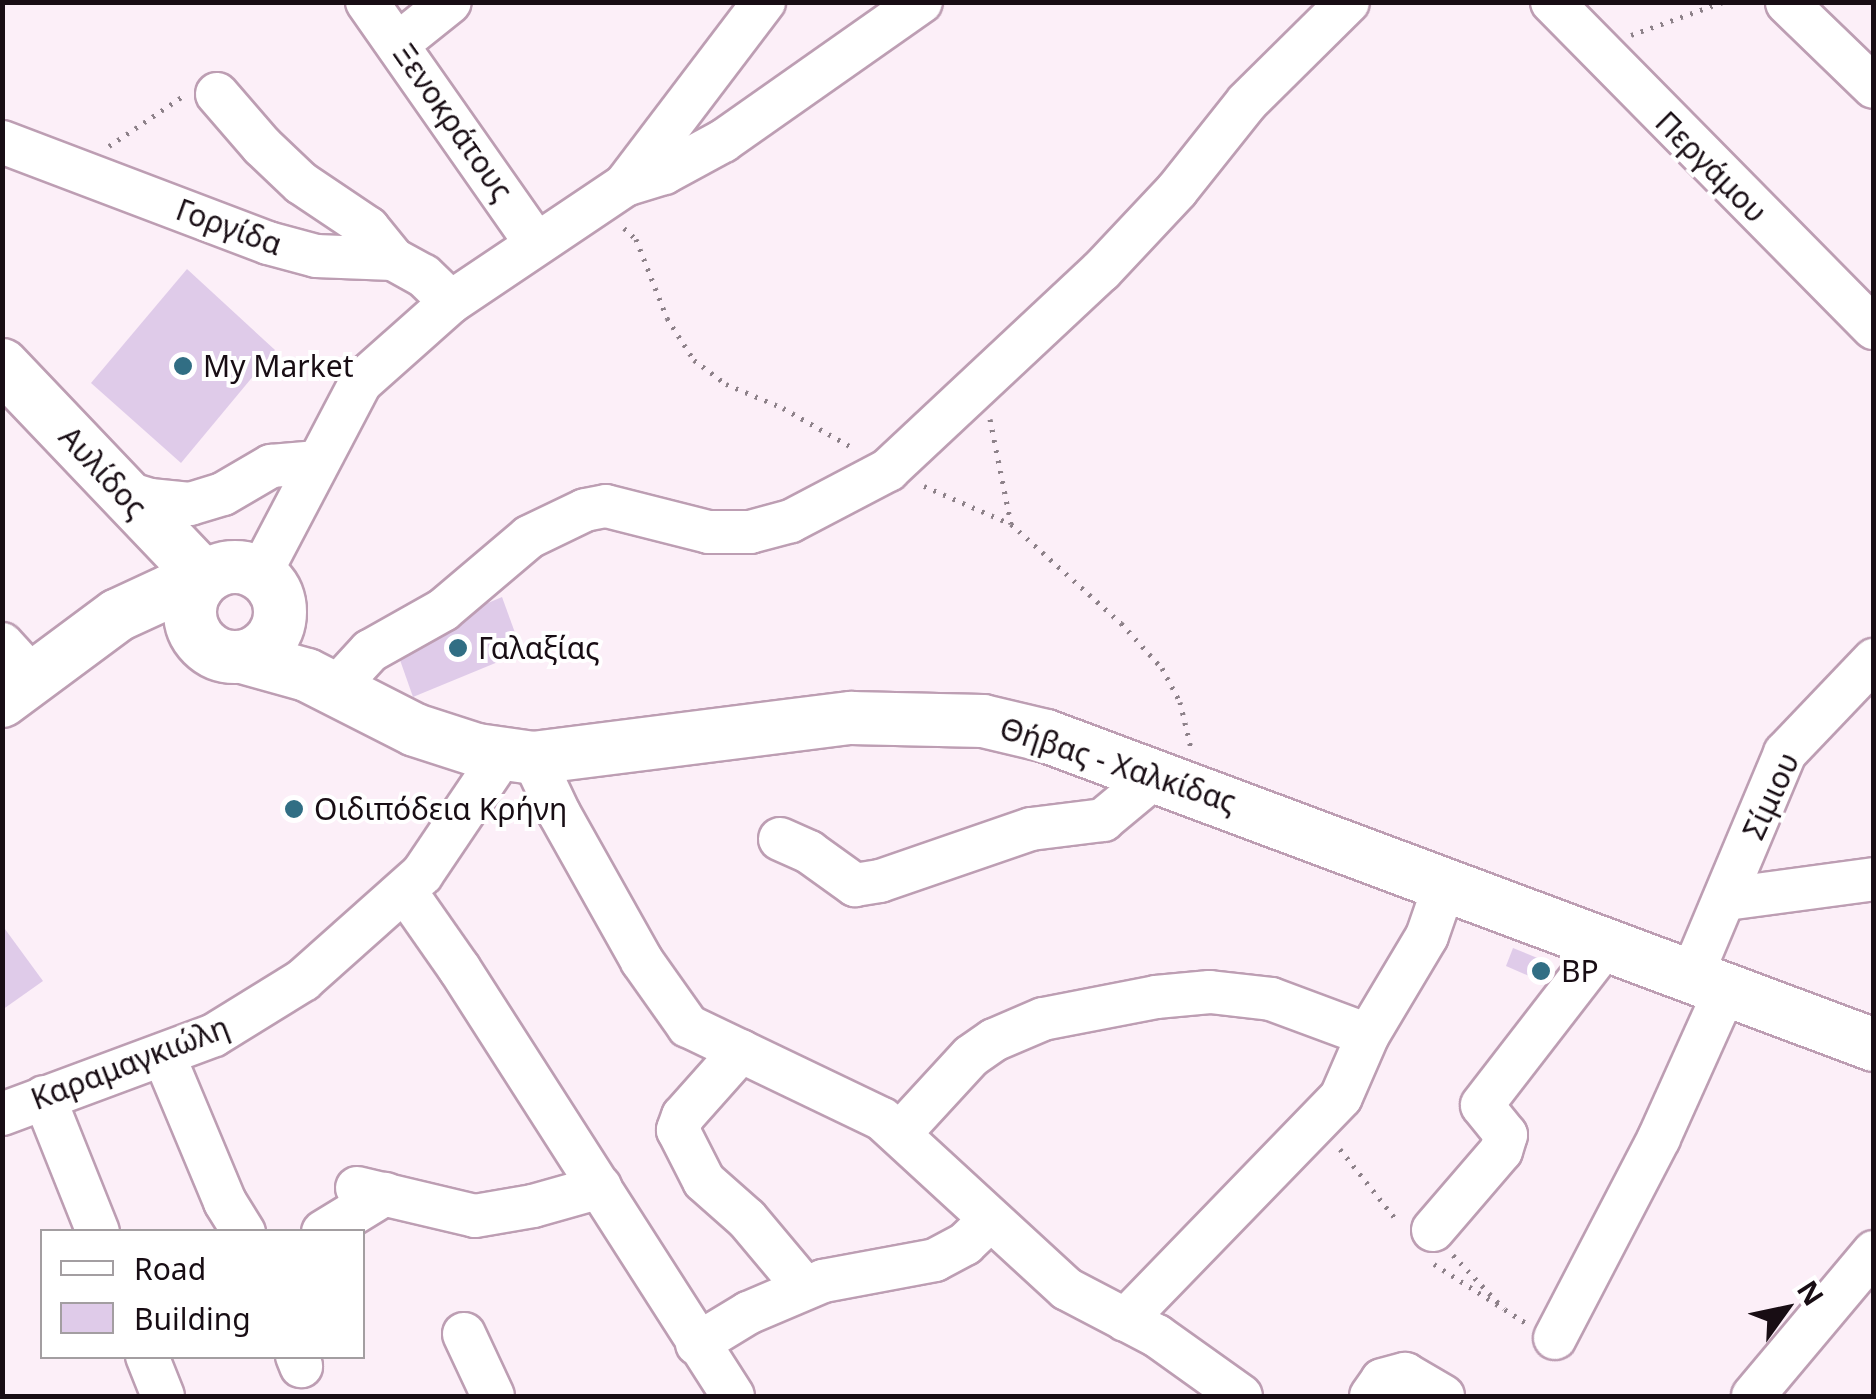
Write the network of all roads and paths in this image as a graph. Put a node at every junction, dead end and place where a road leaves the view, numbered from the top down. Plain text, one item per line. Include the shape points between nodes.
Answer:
1 (367, 2) edge
2 (450, 2) edge
3 (764, 2) edge
4 (921, 2) edge
5 (1552, 2) edge
6 (1723, 2) edge
7 (1787, 3) edge
8 (1344, 5) edge
9 (399, 43) junction
10 (1593, 49) junction
11 (1874, 87) edge
12 (217, 94) joint
13 (2, 142) edge
14 (72, 168) junction
15 (625, 185) junction
16 (536, 243) junction
17 (394, 259) junction
18 (451, 302) junction
19 (1874, 328) edge
20 (2, 365) edge
21 (988, 376) junction
22 (318, 462) junction
23 (121, 491) junction
24 (1011, 524) dead end
25 (202, 581) junction
26 (271, 591) junction
27 (222, 651) junction
28 (1874, 660) edge
29 (28, 669) edge
30 (335, 690) junction
31 (518, 756) junction
32 (1157, 775) junction
33 (780, 840) dead end
34 (1874, 878) edge
35 (1445, 884) junction
36 (405, 891) junction
37 (1727, 899) junction
38 (1599, 944) junction
39 (1708, 983) junction
40 (1368, 1034) junction
41 (1874, 1045) edge
42 (741, 1051) junction
43 (164, 1056) junction
44 (44, 1097) junction
45 (2, 1114) edge
46 (901, 1132) junction
47 (600, 1187) junction
48 (989, 1221) junction
49 (97, 1229) edge
50 (242, 1229) edge
51 (327, 1229) edge
52 (1433, 1230) joint
53 (1874, 1252) edge
54 (805, 1288) junction
55 (1510, 1314) dead end
56 (1126, 1320) junction
57 (464, 1334) dead end
58 (1555, 1338) dead end
59 (697, 1344) junction
60 (149, 1359) edge
61 (163, 1396) edge
62 (493, 1396) edge
63 (733, 1396) edge
64 (1241, 1396) edge
65 (1371, 1396) edge
66 (1443, 1396) edge
67 (1753, 1396) edge

1 - 9 street, Ξενοκράτους
2 - 9 street
3 - 15 street
4 - 15 street via 723,142 664,174
5 - 10 street, Περγάμου
6 - 10 path
7 - 11 street
8 - 21 street via 1247,102 1114,257
9 - 16 street, Ξενοκράτους
10 - 19 street, Περγάμου
12 - 14 path via 204,87 184,95
12 - 17 street via 262,146 368,228
13 - 14 street, Γοργίδα
14 - 17 street, Γοργίδα via 284,248
15 - 16 street
16 - 18 street
17 - 18 street
18 - 22 street via 360,382
20 - 23 main road, Αυλίδος
21 - 24 path
21 - 30 street via 888,470 791,521 750,532 709,532 606,506 543,530 443,610 370,651
22 - 23 street via 271,466 190,504
22 - 26 street
23 - 25 main road, Αυλίδος
25 - 26 main road via 238,566
25 - 27 main road via 190,621
25 - 29 main road via 118,614
26 - 27 main road via 280,622 266,646
26 - 30 main road, Θήβας - Χαλκίδας
27 - 29 main road, Θήβας - Χαλκίδας via 129,639
27 - 30 main road, Θήβας - Χαλκίδας via 288,668
28 - 37 street, Σίμιου via 1784,753
30 - 31 main road, Θήβας - Χαλκίδας via 415,730
31 - 32 main road, Θήβας - Χαλκίδας via 851,718 931,717 1046,736
31 - 36 street, Καραμαγκιώλη
31 - 42 street via 559,813 669,1004 688,1026
32 - 33 street via 1103,820 1031,829 867,883 855,885
32 - 35 main road, Θήβας - Χαλκίδας
34 - 37 street
35 - 38 main road, Θήβας - Χαλκίδας
35 - 40 street via 1420,949
36 - 43 street, Καραμαγκιώλη via 304,980 258,1011
36 - 47 street
37 - 39 street, Σίμιου
38 - 39 main road, Θήβας - Χαλκίδας
38 - 52 street via 1482,1104 1506,1135 1501,1151
39 - 41 main road, Θήβας - Χαλκίδας
39 - 58 street, Σίμιου via 1658,1138
40 - 46 street via 1271,999 1210,992 1043,1019 970,1056
40 - 56 street via 1353,1076 1329,1110
42 - 46 street via 855,1103
42 - 54 street via 682,1116 678,1130 704,1181 747,1219
43 - 44 street, Καραμαγκιώλη
43 - 50 street
44 - 45 street, Καραμαγκιώλη
44 - 49 street
46 - 48 street
47 - 51 street via 475,1216 371,1191
47 - 59 street
48 - 54 street via 935,1260
48 - 56 street via 1067,1288
52 - 55 path
53 - 67 street
54 - 59 street
56 - 64 street
57 - 62 street
59 - 63 street
60 - 61 street
65 - 66 street via 1382,1380 1406,1374

